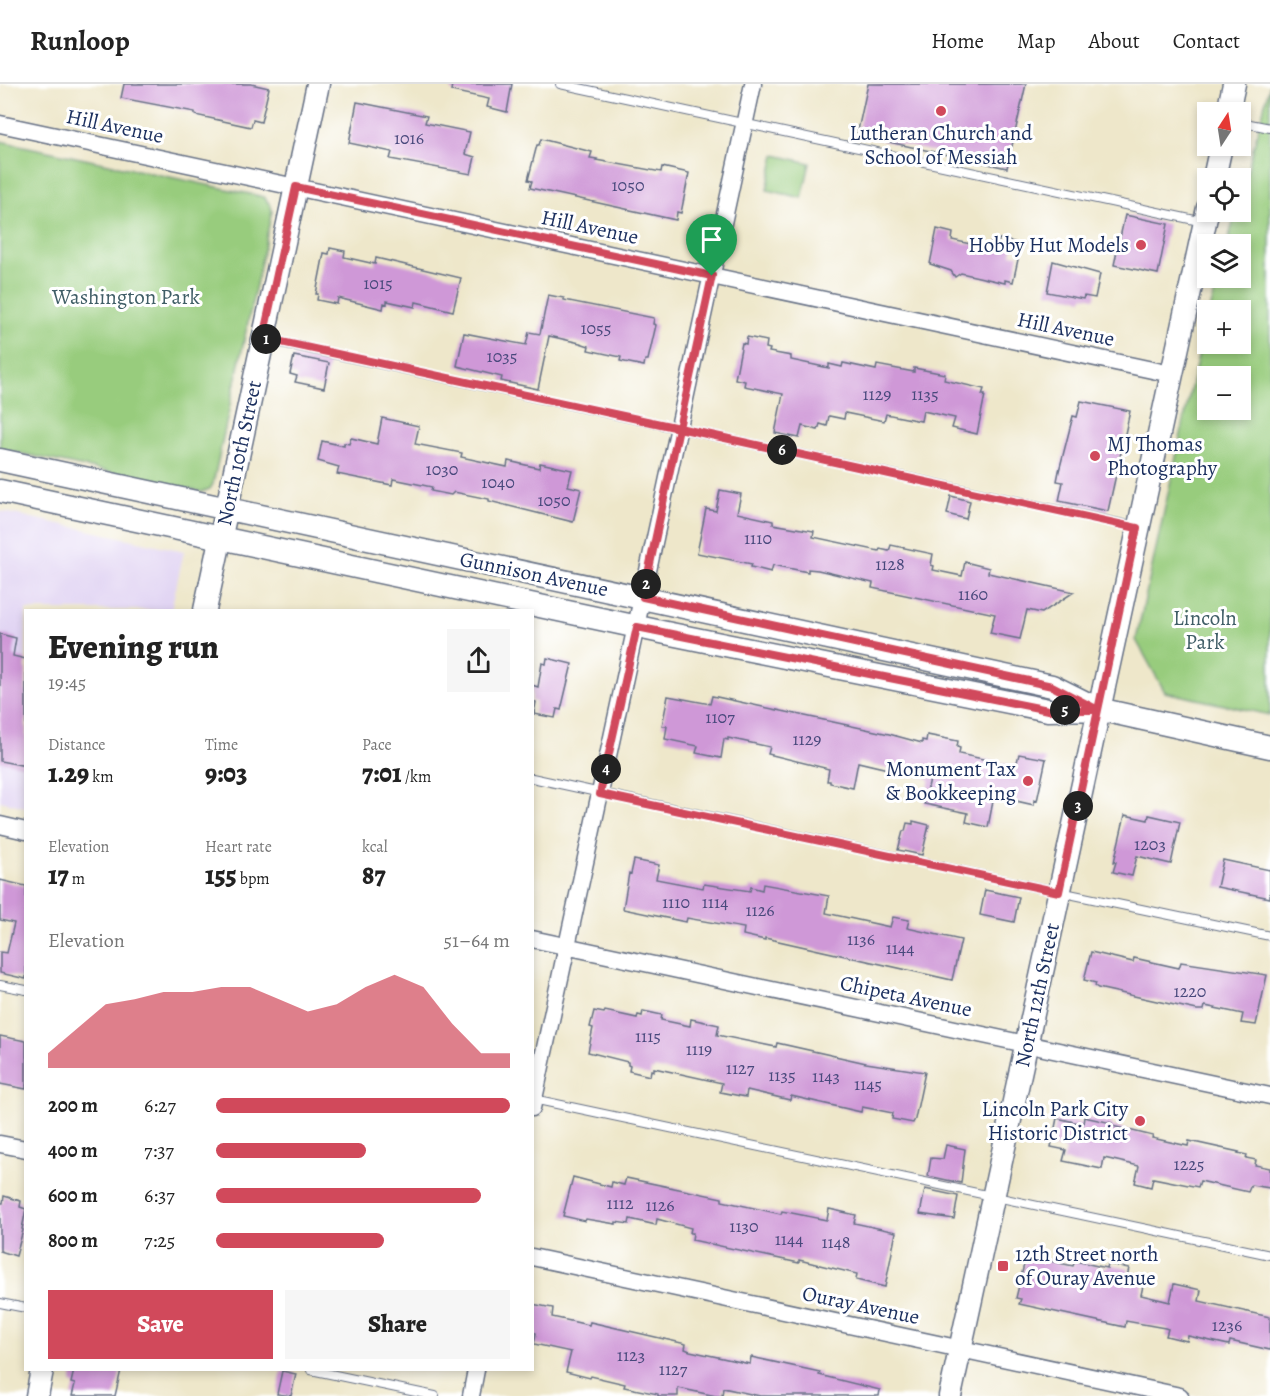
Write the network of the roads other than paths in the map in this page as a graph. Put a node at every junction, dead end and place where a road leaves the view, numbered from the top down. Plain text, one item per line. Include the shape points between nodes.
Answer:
1 (318, 84) edge
2 (560, 84) edge
3 (753, 84) edge
4 (1234, 84) edge
5 (1230, 102) edge
6 (0, 124) edge
7 (744, 124) junction
8 (1251, 124) edge
9 (1270, 128) edge
10 (296, 187) junction
11 (1197, 213) edge
12 (1204, 222) edge
13 (712, 276) junction
14 (263, 338) junction
15 (1171, 374) junction
16 (679, 428) junction
17 (0, 460) edge
18 (0, 491) edge
19 (227, 508) junction
20 (1137, 528) junction
21 (220, 538) junction
22 (643, 597) junction
23 (205, 609) edge
24 (637, 627) junction
25 (1098, 710) junction
26 (1270, 747) edge
27 (534, 778) edge
28 (600, 794) junction
29 (0, 825) edge
30 (24, 831) edge
31 (1059, 892) junction
32 (1270, 936) edge
33 (534, 939) edge
34 (567, 946) junction
35 (0, 985) edge
36 (24, 990) edge
37 (1026, 1045) junction
38 (1270, 1096) edge
39 (534, 1097) edge
40 (534, 1102) edge
41 (0, 1144) edge
42 (24, 1149) edge
43 (993, 1197) junction
44 (1270, 1255) edge
45 (534, 1257) edge
46 (0, 1303) edge
47 (24, 1308) edge
48 (960, 1349) junction
49 (42, 1371) edge
50 (316, 1371) edge
51 (476, 1371) edge
52 (37, 1396) edge
53 (435, 1396) edge
54 (471, 1396) edge
55 (950, 1396) edge
56 (1180, 1396) edge

1 - 10 street, North 10th Street
2 - 7 lane
3 - 7 street
4 - 5 street
6 - 10 street, Hill Avenue
7 - 11 lane
7 - 13 street
8 - 9 lane
10 - 13 street, Hill Avenue
10 - 14 street, North 10th Street
12 - 15 street, North 12th Street
13 - 15 street, Hill Avenue
13 - 16 street
14 - 16 lane
14 - 19 street, North 10th Street
15 - 20 street, North 12th Street
16 - 20 lane
16 - 22 street
17 - 19 street, Gunnison Avenue
18 - 21 street, Gunnison Avenue
19 - 21 street, North 10th Street
19 - 22 street, Gunnison Avenue
20 - 25 street, North 12th Street
21 - 23 street, North 10th Street
21 - 24 street, Gunnison Avenue
22 - 24 street
22 - 25 street, Gunnison Avenue via 1052,686
24 - 25 street, Gunnison Avenue via 1048,710
24 - 28 street
25 - 26 street, Gunnison Avenue
25 - 31 street, North 12th Street
27 - 28 lane
28 - 31 lane
28 - 34 street
29 - 30 street
31 - 32 lane
31 - 37 street, North 12th Street
33 - 34 street, Chipeta Avenue
34 - 37 street, Chipeta Avenue
34 - 39 street
35 - 36 lane
37 - 38 street, Chipeta Avenue
37 - 43 street, North 12th Street
40 - 43 lane
41 - 42 street
43 - 44 lane
43 - 48 street, North 12th Street
45 - 48 street, Ouray Avenue
46 - 47 lane
48 - 55 street, North 12th Street
48 - 56 street, Ouray Avenue
49 - 52 street
50 - 53 lane
51 - 54 street

